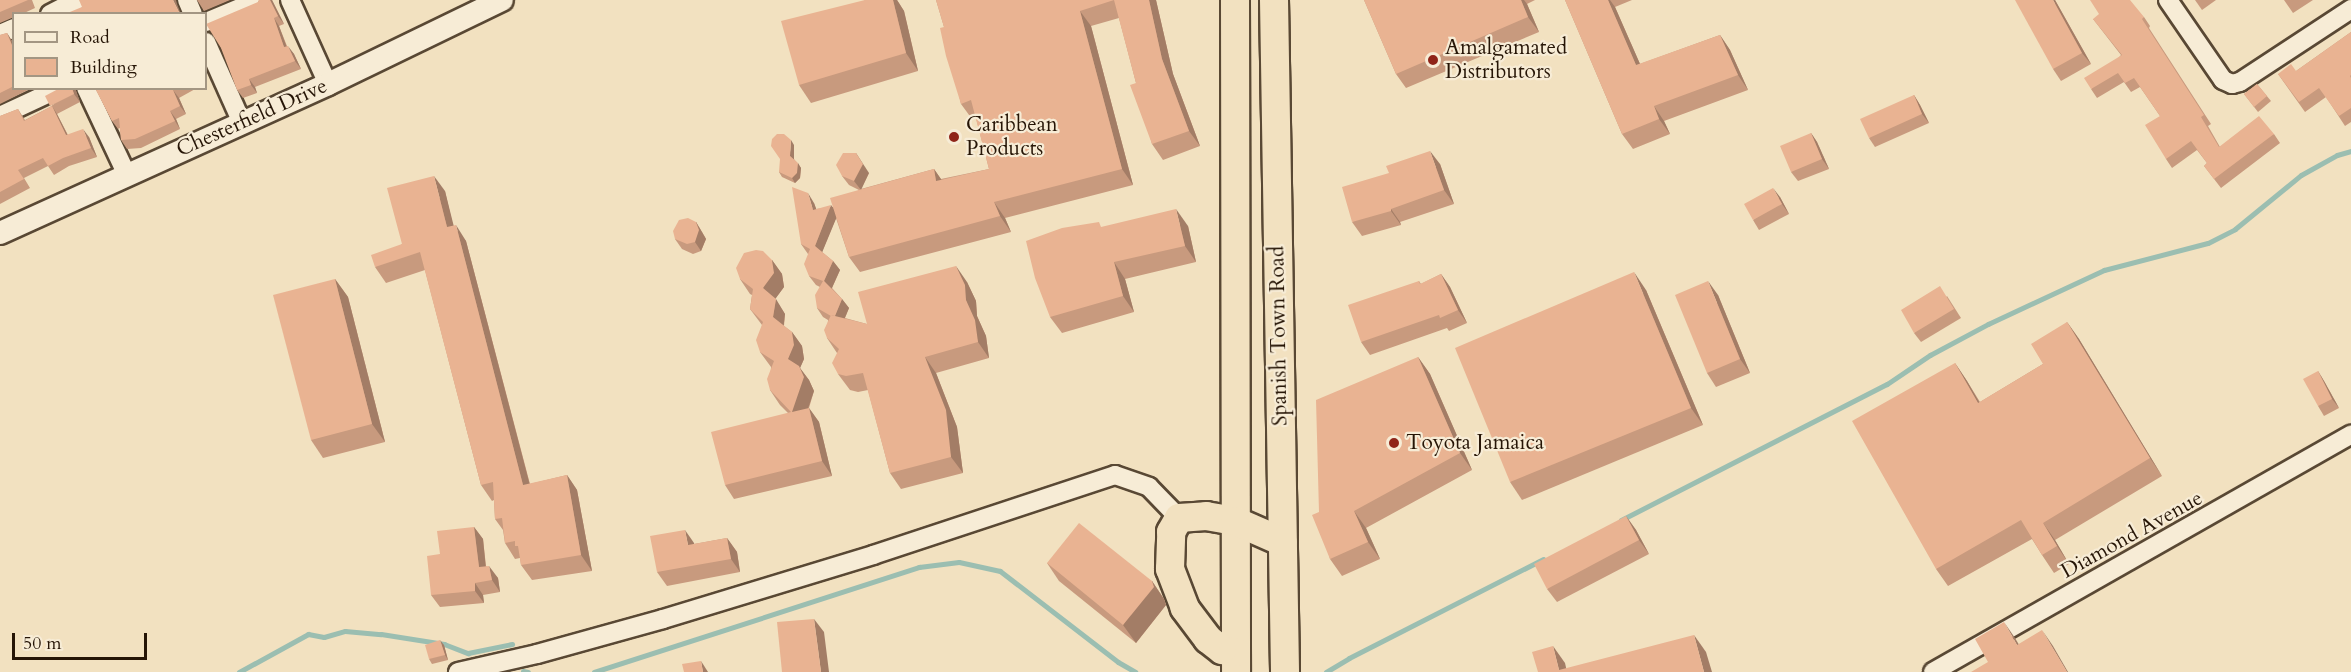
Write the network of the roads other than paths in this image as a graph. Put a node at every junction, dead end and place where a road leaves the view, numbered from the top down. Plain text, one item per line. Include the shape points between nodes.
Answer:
1 (77, 0) edge
2 (259, 0) edge
3 (290, 0) edge
4 (502, 0) edge
5 (1235, 0) edge
6 (1274, 0) edge
7 (2168, 0) edge
8 (2351, 9) edge
9 (53, 12) edge
10 (207, 22) edge
11 (207, 44) edge
12 (328, 84) junction
13 (56, 90) edge
14 (87, 90) edge
15 (0, 116) edge
16 (242, 123) junction
17 (127, 175) junction
18 (0, 233) edge
19 (2351, 435) edge
20 (1179, 518) junction
21 (1235, 521) junction
22 (1283, 542) junction
23 (1236, 662) edge
24 (458, 672) edge
25 (1285, 672) edge
26 (1933, 672) edge

1 - 9 street
2 - 10 street
3 - 12 street
4 - 12 street, Chesterfield Drive
5 - 21 highway, Spanish Town Road
6 - 22 highway, Spanish Town Road
7 - 8 street via 2223,80 2232,84 2241,82
11 - 16 street
12 - 16 street, Chesterfield Drive
13 - 15 street
14 - 17 street
16 - 17 street, Chesterfield Drive
17 - 18 street, Chesterfield Drive
19 - 26 street, Diamond Avenue
20 - 21 highway via 1206,516
20 - 23 highway via 1171,532 1170,569 1185,608 1208,639
20 - 24 street via 1149,487 1115,475 663,619
21 - 22 highway
21 - 23 highway, Spanish Town Road
22 - 25 highway, Spanish Town Road

